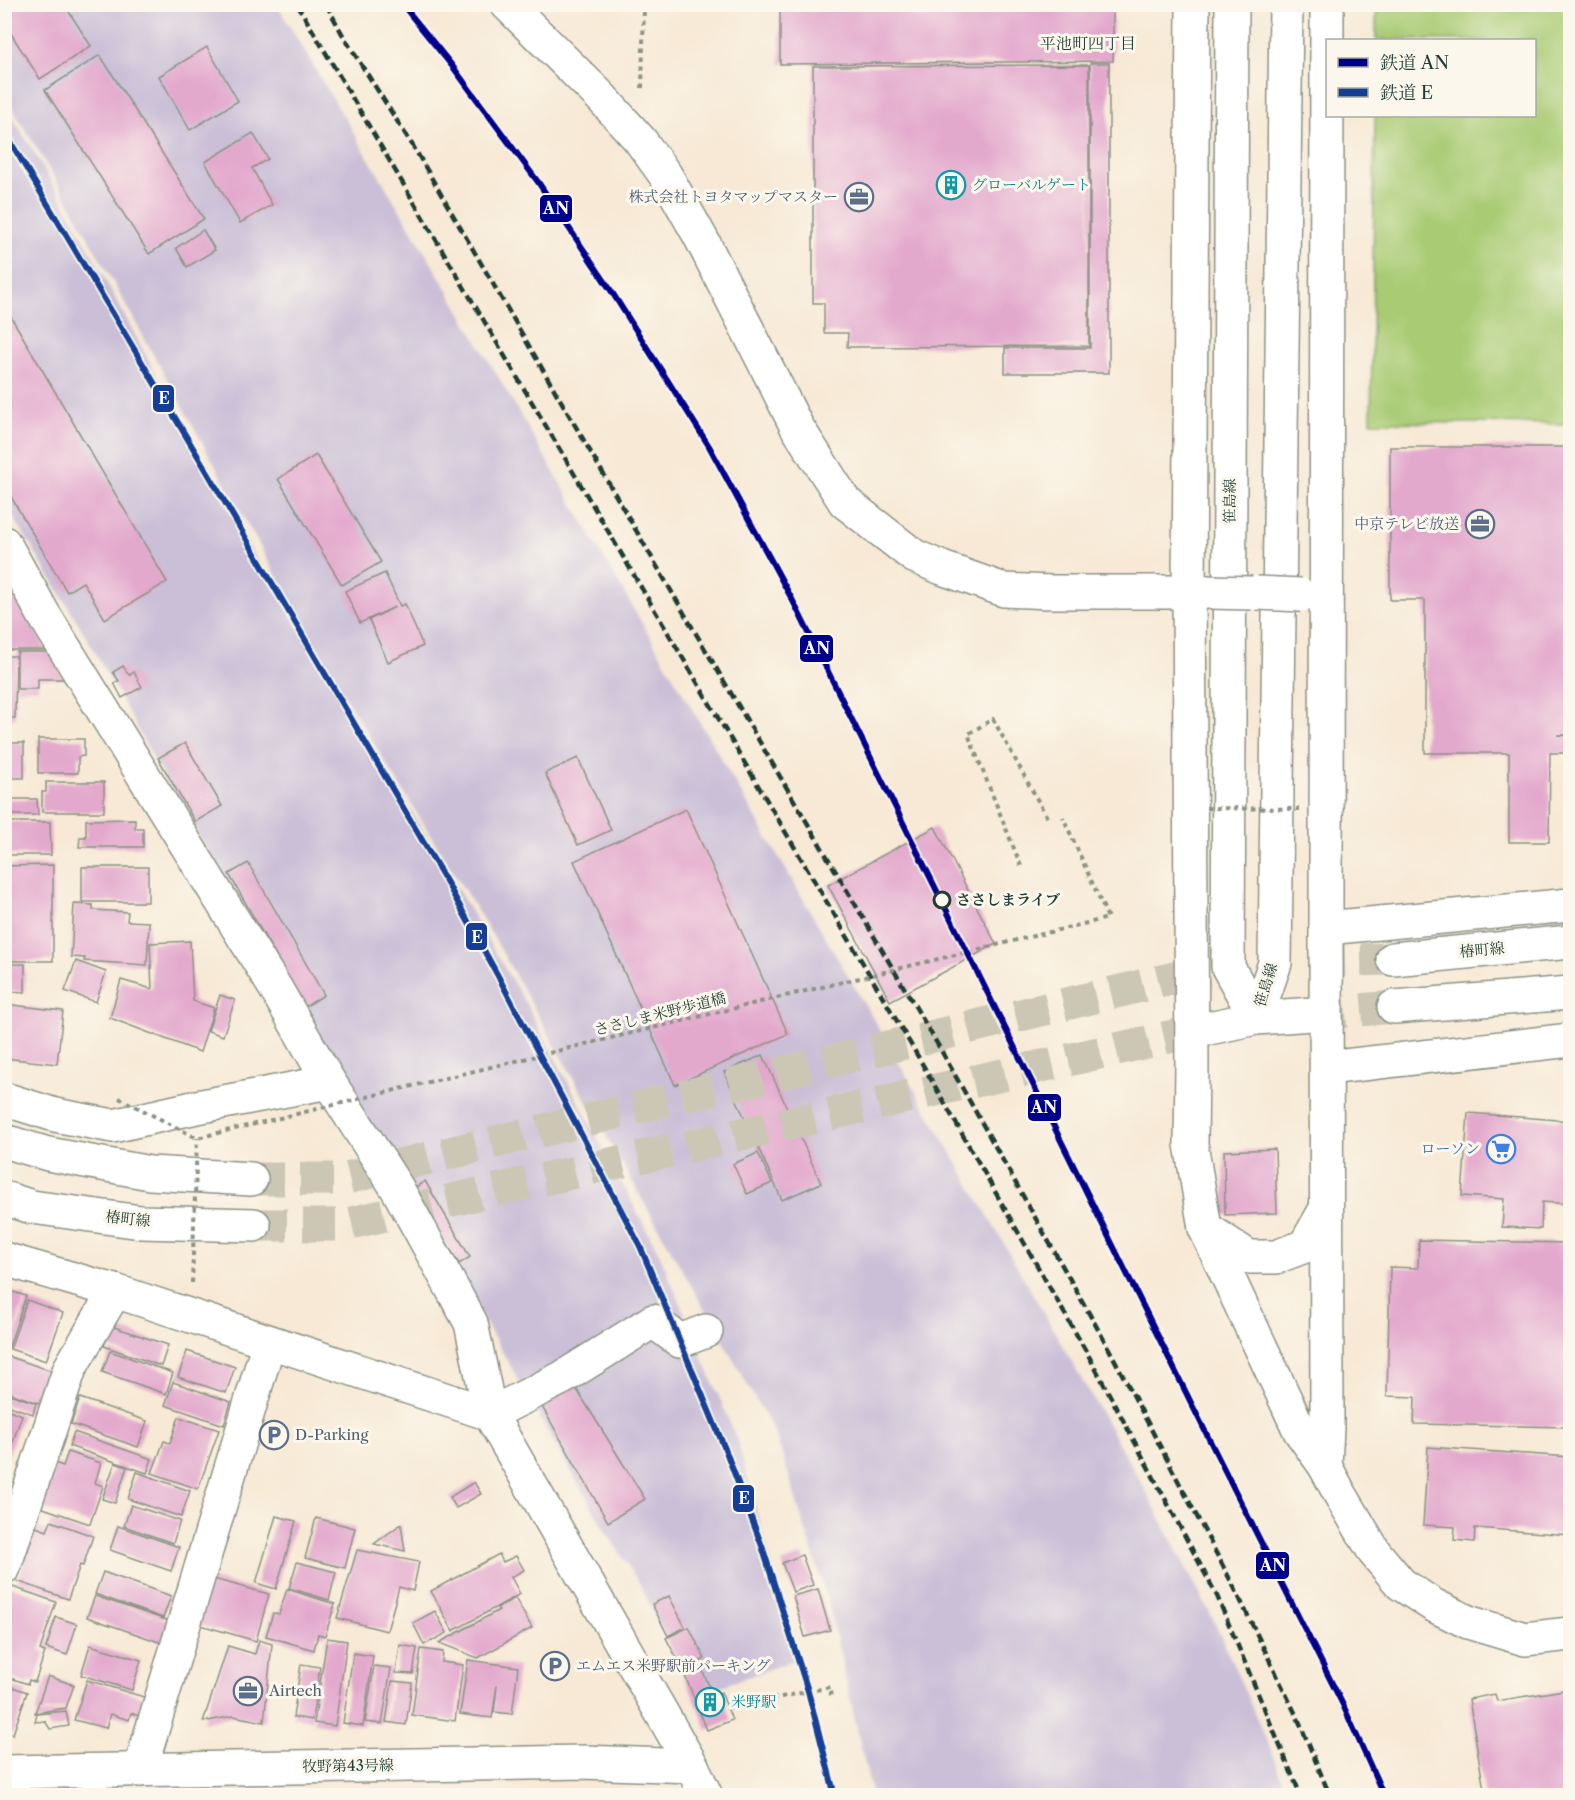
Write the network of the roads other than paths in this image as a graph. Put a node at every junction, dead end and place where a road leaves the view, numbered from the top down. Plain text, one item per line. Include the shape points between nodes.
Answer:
1 (507, 4) edge
2 (1193, 4) edge
3 (1233, 4) edge
4 (1286, 4) edge
5 (1327, 4) edge
6 (1326, 39) edge
7 (1326, 50) edge
8 (4, 543) edge
9 (1198, 591) junction
10 (1314, 596) junction
11 (1570, 905) edge
12 (1326, 928) junction
13 (1570, 942) edge
14 (1393, 959) tunnel mouth
15 (1312, 961) tunnel mouth
16 (1275, 963) junction
17 (1217, 968) junction
18 (1570, 993) edge
19 (1394, 1007) tunnel mouth
20 (1313, 1014) tunnel mouth
21 (1256, 1018) junction
22 (1209, 1028) tunnel mouth
23 (1570, 1040) edge
24 (1327, 1068) junction
25 (329, 1082) junction
26 (4, 1099) edge
27 (4, 1141) edge
28 (251, 1179) tunnel mouth
29 (4, 1198) edge
30 (1326, 1209) junction
31 (254, 1225) tunnel mouth
32 (1204, 1228) junction
33 (4, 1259) edge
34 (115, 1291) junction
35 (706, 1332) dead end
36 (269, 1342) junction
37 (490, 1414) junction
38 (1325, 1466) junction
39 (4, 1567) edge
40 (1570, 1634) edge
41 (692, 1766) junction
42 (140, 1770) junction
43 (4, 1772) edge
44 (202, 1782) edge
45 (706, 1796) edge

1 - 9 street via 640,140 666,176 797,427 845,502 914,556 1004,590
2 - 9 street
3 - 17 street, 笹島線
4 - 16 street, 笹島線
5 - 6 street
7 - 10 street
8 - 25 street
9 - 10 street, bridge
9 - 32 street via 1191,1144
10 - 12 street
11 - 12 street
12 - 24 street
13 - 14 street, 椿町線
15 - 16 street
16 - 17 street
16 - 21 street, 笹島線
17 - 21 street, 笹島線
18 - 19 street
20 - 21 street
21 - 22 street
23 - 24 street
24 - 30 street
25 - 26 street via 113,1126 55,1115
25 - 37 street via 397,1188 471,1323
27 - 28 street via 48,1154 150,1173
29 - 31 street, 椿町線 via 32,1207 141,1222
30 - 32 street via 1305,1246 1276,1257 1249,1257
30 - 38 street
32 - 38 street via 1300,1431
33 - 34 street
34 - 36 street
34 - 39 street via 70,1368
35 - 37 street via 680,1341 653,1321 562,1378
36 - 37 street
36 - 42 street
37 - 41 street
38 - 40 street via 1375,1553 1401,1584 1468,1622 1526,1639
41 - 44 street, 牧野第43号線 via 583,1762
41 - 45 street
42 - 43 street, 牧野第43号線
42 - 44 street, 牧野第43号線

